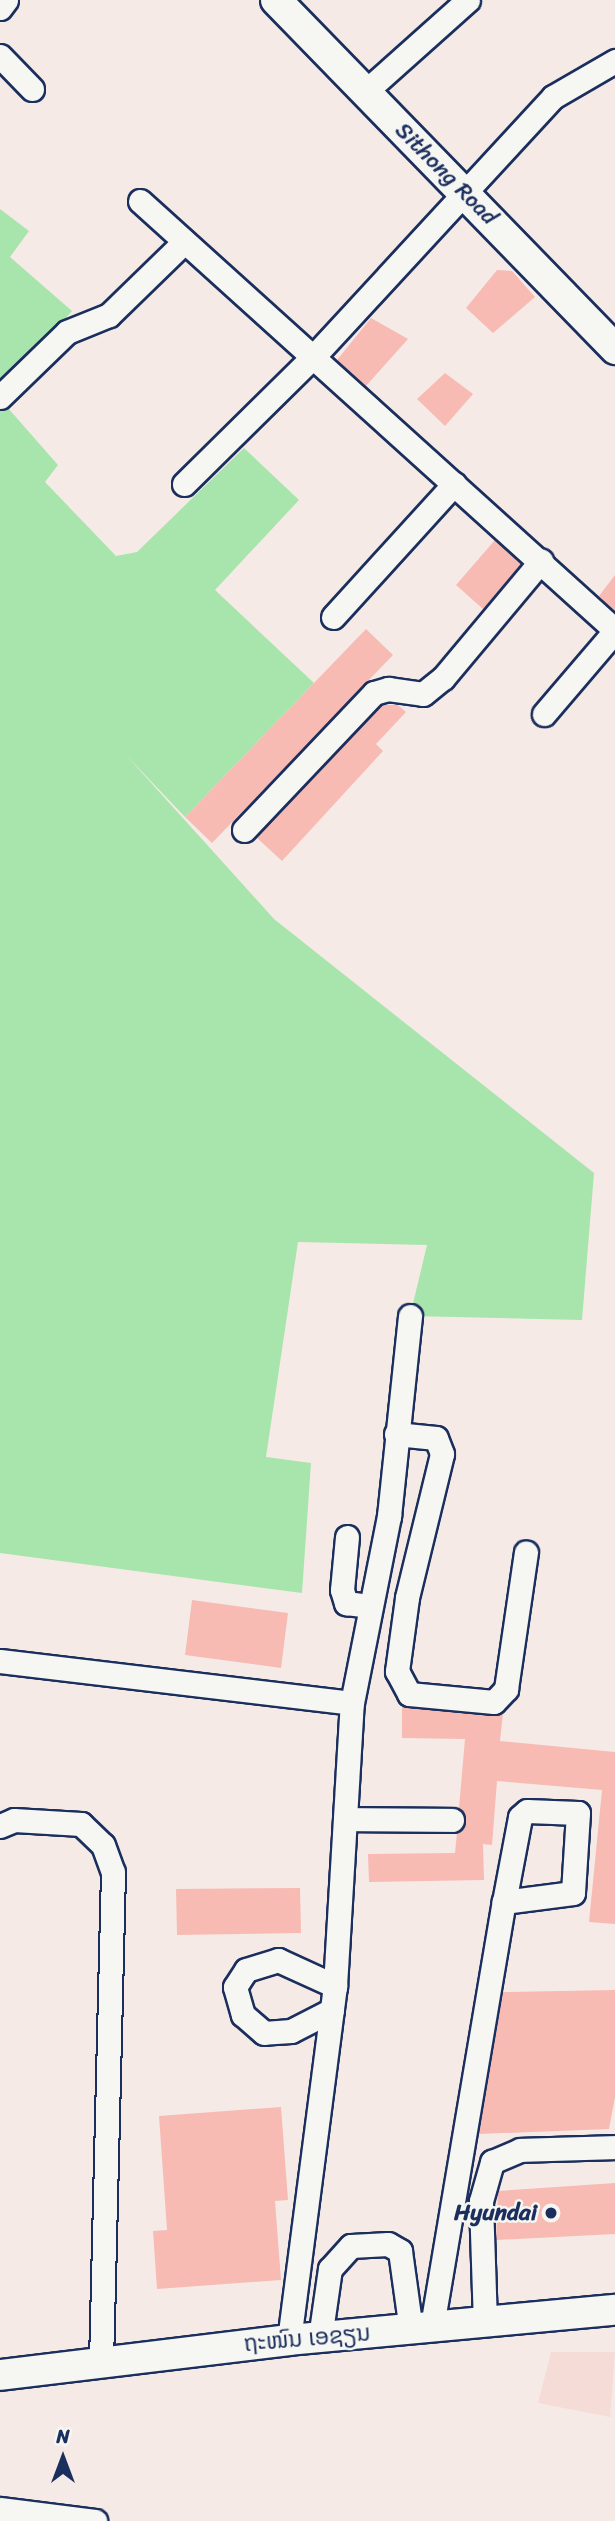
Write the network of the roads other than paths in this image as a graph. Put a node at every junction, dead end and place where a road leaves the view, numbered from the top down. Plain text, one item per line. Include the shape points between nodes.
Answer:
1 (6, 0) edge
2 (276, 0) edge
3 (468, 0) edge
4 (0, 8) edge
5 (0, 56) edge
6 (615, 61) edge
7 (32, 89) dead end
8 (365, 92) junction
9 (466, 194) junction
10 (140, 201) dead end
11 (184, 242) junction
12 (615, 349) edge
13 (315, 355) junction
14 (0, 397) edge
15 (184, 484) dead end
16 (454, 484) junction
17 (541, 561) junction
18 (334, 617) dead end
19 (615, 631) edge
20 (544, 714) dead end
21 (244, 830) dead end
22 (410, 1316) dead end
23 (396, 1434) junction
24 (347, 1537) dead end
25 (526, 1552) dead end
26 (369, 1606) junction
27 (0, 1661) edge
28 (352, 1703) junction
29 (345, 1819) junction
30 (452, 1820) dead end
31 (0, 1826) edge
32 (504, 1902) junction
33 (335, 1986) junction
34 (332, 2010) junction
35 (615, 2147) edge
36 (615, 2310) edge
37 (485, 2323) junction
38 (422, 2328) junction
39 (320, 2338) junction
40 (289, 2340) junction
41 (101, 2363) junction
42 (0, 2375) edge
43 (0, 2509) edge
44 (95, 2521) edge

1 - 4 street
2 - 8 main road, Sithong Road
3 - 8 street
5 - 7 street
6 - 9 street via 553,97
8 - 9 main road, Sithong Road
9 - 12 main road, Sithong Road
9 - 13 street
10 - 11 street
11 - 13 street
11 - 14 street via 109,315 67,332
13 - 15 street
13 - 16 street
16 - 17 street
16 - 18 street
17 - 19 street
17 - 21 street via 443,678 423,694 388,688 374,693
19 - 20 street
22 - 23 street
23 - 25 street via 436,1438 443,1454 407,1598 397,1671 409,1694 494,1702 506,1689
23 - 26 street via 389,1516
24 - 26 street via 342,1590 346,1603
26 - 28 street
27 - 28 street
28 - 29 street
29 - 30 street
29 - 33 street
31 - 41 street via 14,1820 81,1824 103,1845 113,1872
32 - 32 street via 522,1814 578,1813 573,1892
32 - 38 street
33 - 34 street
33 - 34 street via 278,1960 246,1970 236,1987 243,2015 264,2033 291,2031
34 - 40 street
35 - 37 street via 520,2150 492,2162 482,2188
36 - 37 main road, ຖະໜົນ ເອຊຽນ
37 - 38 main road, ຖະໜົນ ເອຊຽນ
38 - 39 main road, ຖະໜົນ ເອຊຽນ
38 - 39 street via 400,2251 388,2244 351,2246 330,2269
39 - 40 main road, ຖະໜົນ ເອຊຽນ
40 - 41 main road, ຖະໜົນ ເອຊຽນ
41 - 42 main road, ຖະໜົນ ເອຊຽນ
43 - 44 street

